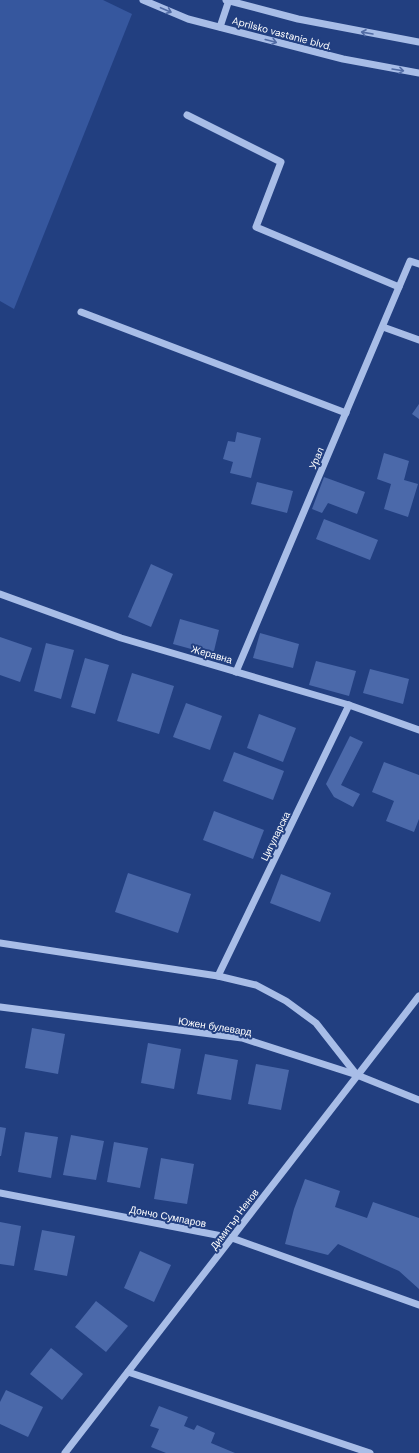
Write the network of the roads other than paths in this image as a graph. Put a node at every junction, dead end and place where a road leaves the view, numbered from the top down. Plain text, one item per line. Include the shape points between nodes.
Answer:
1 (143, 0) edge
2 (228, 0) edge
3 (220, 27) junction
4 (419, 42) edge
5 (419, 73) edge
6 (186, 115) dead end
7 (419, 264) edge
8 (399, 287) junction
9 (81, 312) dead end
10 (383, 327) junction
11 (419, 340) edge
12 (346, 413) junction
13 (0, 594) edge
14 (236, 672) junction
15 (349, 705) junction
16 (419, 730) edge
17 (0, 943) edge
18 (218, 976) junction
19 (419, 996) edge
20 (0, 1007) edge
21 (357, 1075) junction
22 (419, 1100) edge
23 (0, 1193) edge
24 (232, 1238) junction
25 (419, 1305) edge
26 (128, 1372) junction
27 (65, 1453) edge
28 (370, 1453) edge

1 -> 3 street, Aprilsko vastanie blvd. via 188,19
2 - 3 street
4 -> 2 street, Aprilsko vastanie blvd. via 298,19
3 -> 5 street, Aprilsko vastanie blvd. via 343,59
6 - 8 street via 281,162 256,227
7 - 8 street, Урал via 410,261
8 - 10 street, Урал
9 - 12 street
10 - 11 street
10 - 12 street, Урал
12 - 14 street, Урал
13 - 14 street, Жеравна via 121,638
14 - 15 street, Жеравна
15 - 16 street, Жеравна
15 - 18 street, Цигуларска
17 - 18 street
18 - 21 street via 256,985 286,1001 316,1023
19 - 21 street, Димитър Ненов
20 - 21 street, Южен булевард via 242,1038
21 - 22 street, Южен булевард
21 - 24 street, Димитър Ненов
23 - 24 street, Дончо Сумпаров
24 - 25 street, Дончо Сумпаров
24 - 26 street, Димитър Ненов
26 - 27 street, Димитър Ненов
26 - 28 street

